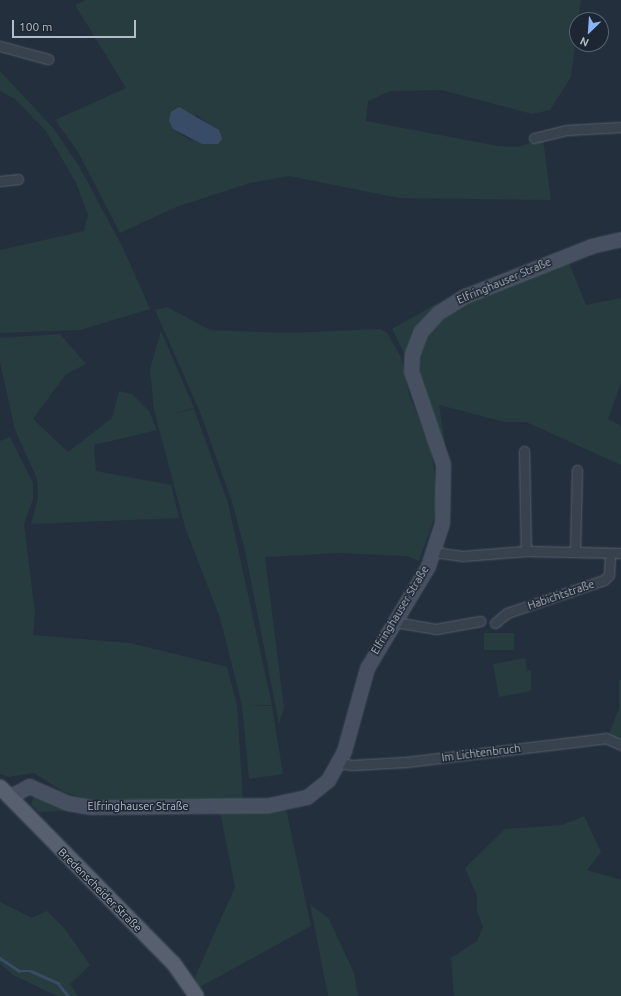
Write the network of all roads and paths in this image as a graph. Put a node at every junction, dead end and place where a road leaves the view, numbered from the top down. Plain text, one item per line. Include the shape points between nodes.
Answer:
1 (0, 46) edge
2 (48, 59) dead end
3 (621, 128) edge
4 (534, 138) dead end
5 (18, 179) dead end
6 (0, 181) edge
7 (621, 239) edge
8 (524, 451) dead end
9 (576, 470) dead end
10 (526, 551) junction
11 (575, 551) junction
12 (434, 552) junction
13 (621, 553) edge
14 (610, 554) junction
15 (480, 621) dead end
16 (395, 622) junction
17 (495, 623) dead end
18 (621, 745) edge
19 (339, 763) junction
20 (5, 792) edge
21 (196, 996) edge

1 - 2 street
3 - 4 street via 575,129
5 - 6 street
7 - 12 main road, Elfringhauser Straße via 591,246 465,296 439,312 422,331 412,354 412,379 438,446 445,480 442,523
8 - 10 street
9 - 11 street
10 - 11 street
10 - 12 street via 462,556
11 - 14 street
12 - 16 main road, Elfringhauser Straße
13 - 14 street
14 - 17 street, Habichtstraße via 609,575 604,580 507,613
15 - 16 street via 436,629
16 - 19 main road, Elfringhauser Straße via 367,668
18 - 19 street, Im Lichtenbruch via 606,738 406,762 352,766
19 - 20 main road, Elfringhauser Straße via 328,780 307,797 269,805 91,807 68,803 29,786
20 - 21 main road, Bredenscheider Straße via 174,964

